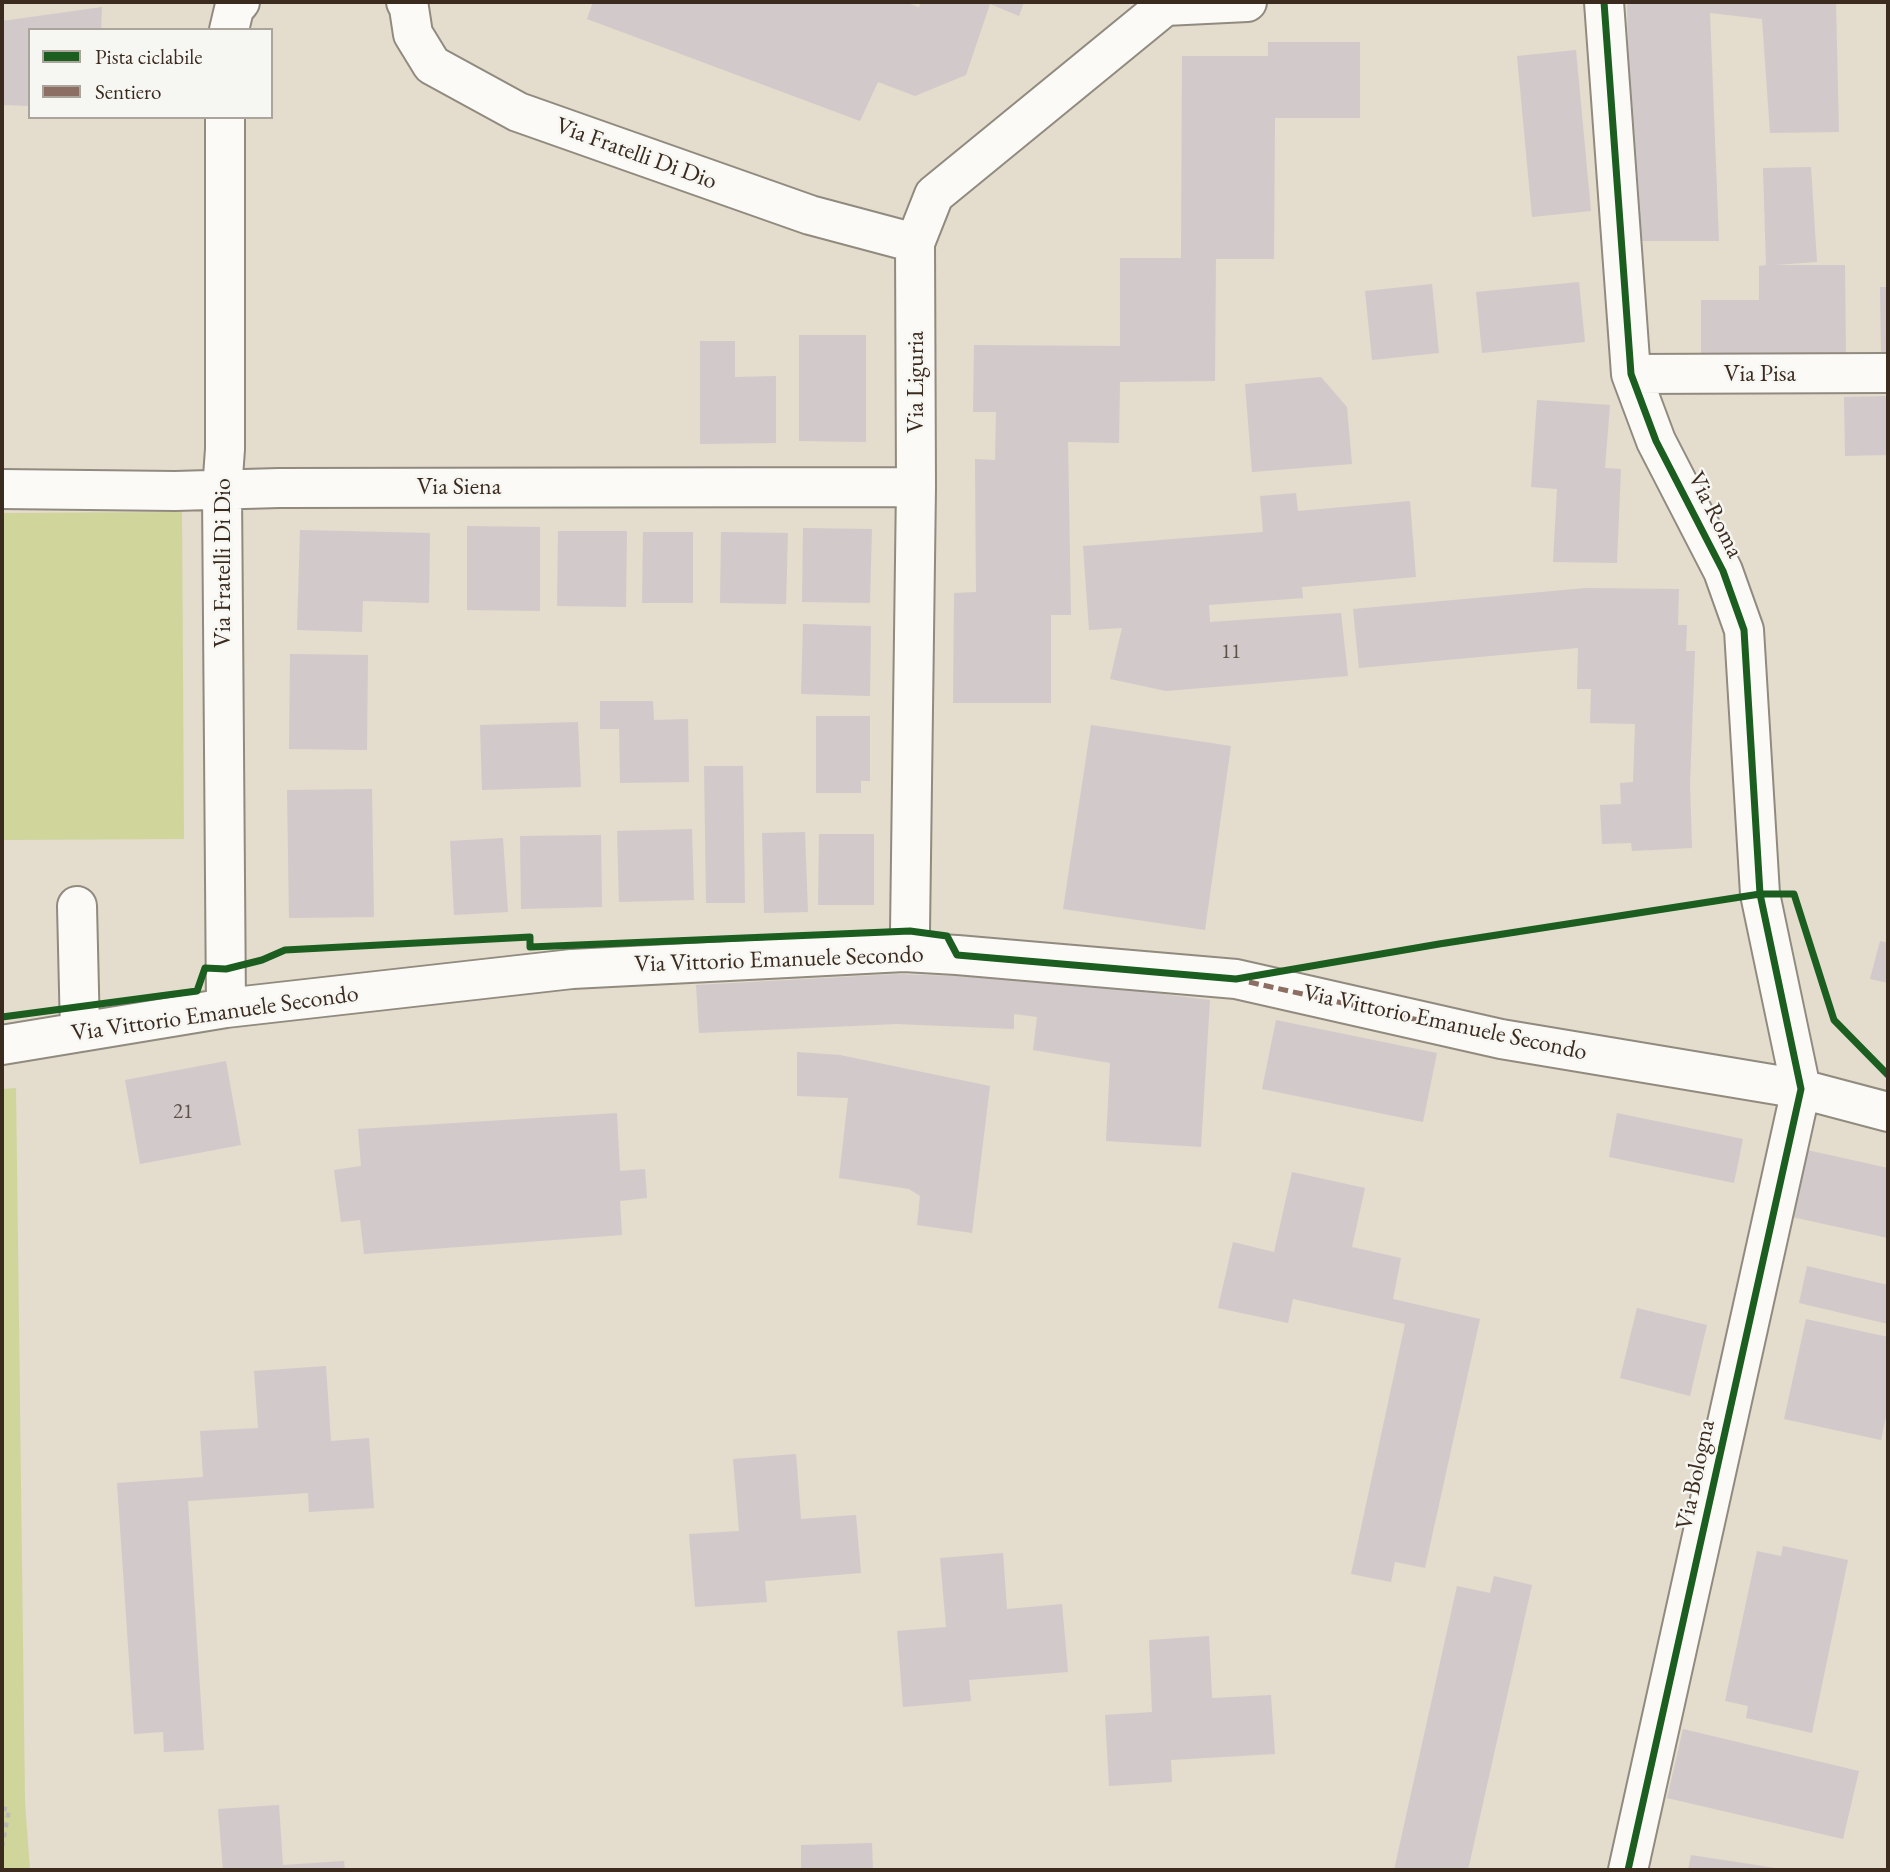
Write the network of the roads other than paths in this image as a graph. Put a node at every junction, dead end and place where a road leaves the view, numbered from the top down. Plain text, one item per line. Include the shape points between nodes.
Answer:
1 (240, 2) edge
2 (406, 2) edge
3 (1247, 2) edge
4 (1604, 2) edge
5 (229, 28) edge
6 (225, 119) edge
7 (915, 243) junction
8 (1888, 373) edge
9 (1631, 374) junction
10 (916, 487) junction
11 (2, 489) edge
12 (222, 491) junction
13 (77, 906) dead end
14 (904, 952) junction
15 (226, 1008) junction
16 (80, 1032) junction
17 (2, 1045) edge
18 (1801, 1089) junction
19 (1888, 1112) edge
20 (1628, 1870) edge

1 - 5 street
2 - 7 street, Via Fratelli Di Dio via 413,34 432,65 518,112 810,215
3 - 7 street, Via Liguria via 1165,6 934,195
4 - 9 street, Via Roma
6 - 12 street, Via Fratelli Di Dio
7 - 10 street, Via Liguria
8 - 9 street, Via Pisa
9 - 18 street, Via Roma via 1656,441 1723,571 1744,630 1760,894
10 - 12 street, Via Siena
10 - 14 street, Via Liguria via 910,931
11 - 12 street, Via Siena
12 - 15 street, Via Fratelli Di Dio
13 - 16 street
14 - 15 street, Via Vittorio Emanuele Secondo via 572,969
14 - 18 street, Via Vittorio Emanuele Secondo via 1236,979 1501,1040
15 - 16 street, Via Vittorio Emanuele Secondo
16 - 17 street, Via Vittorio Emanuele Secondo
18 - 19 street, Via Vittorio Emanuele Secondo
18 - 20 street, Via Bologna

